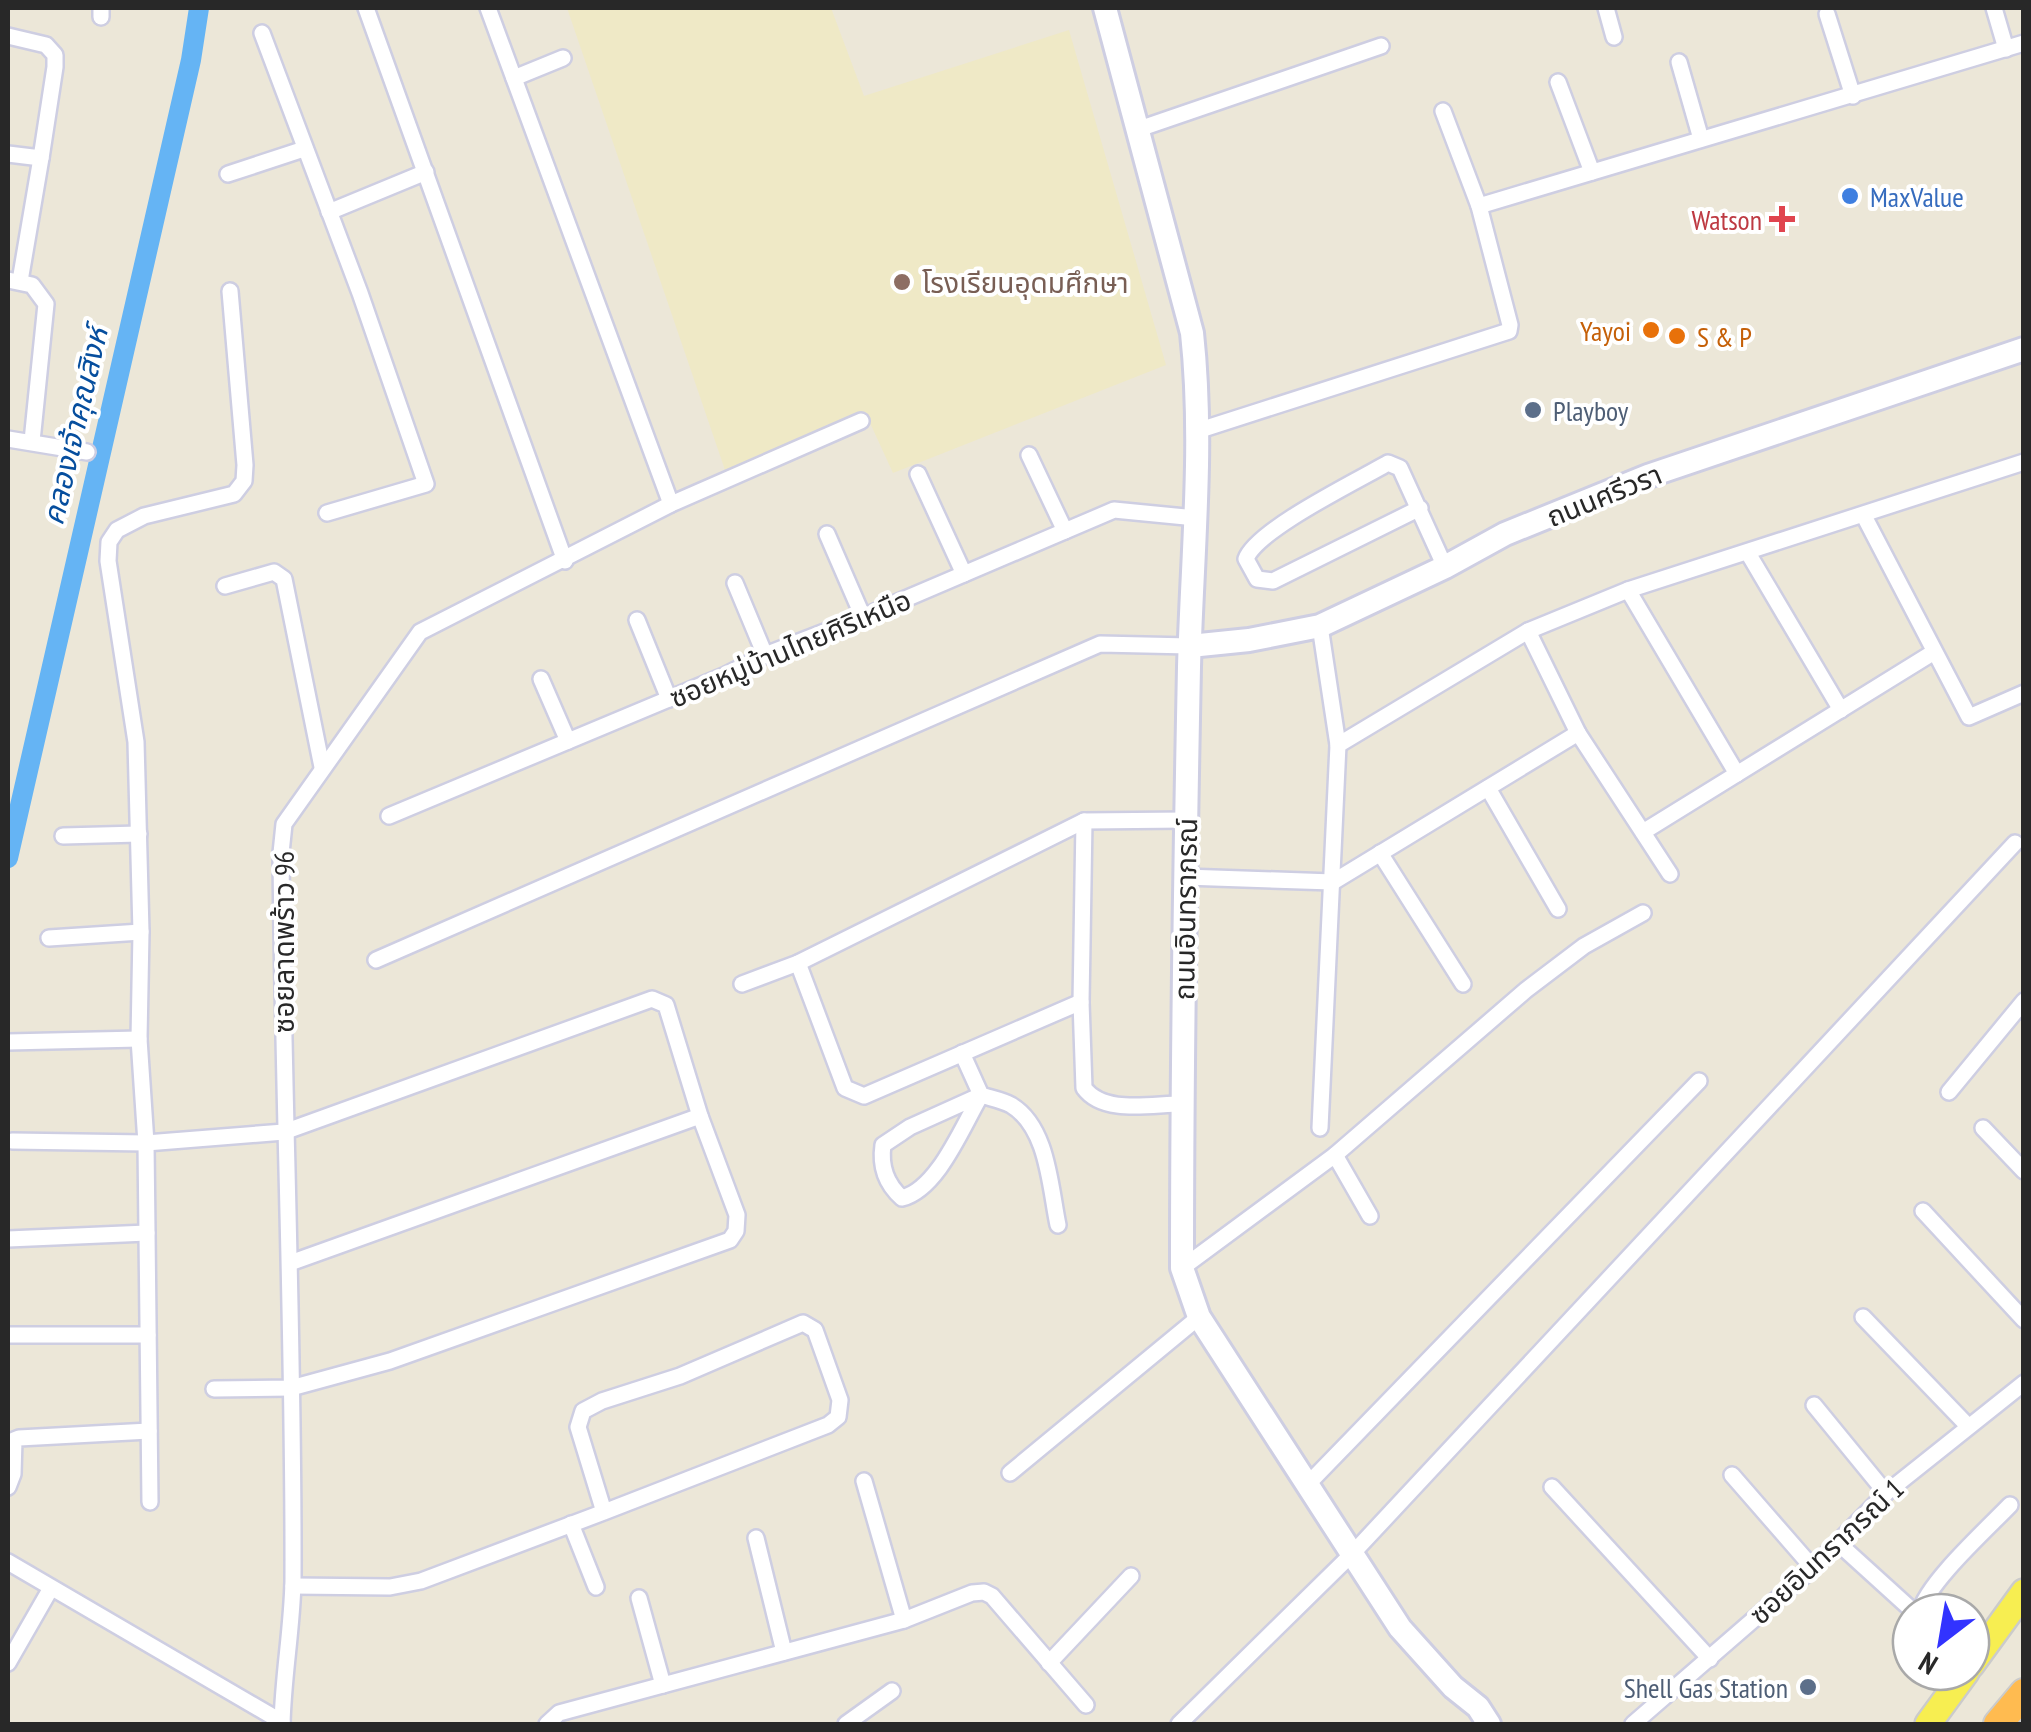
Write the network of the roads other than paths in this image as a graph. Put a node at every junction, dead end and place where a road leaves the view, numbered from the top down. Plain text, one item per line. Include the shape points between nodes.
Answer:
1 (366, 8) edge
2 (488, 8) edge
3 (1105, 8) edge
4 (1606, 8) edge
5 (1994, 8) edge
6 (1827, 14) dead end
7 (262, 33) dead end
8 (8, 36) edge
9 (1614, 36) dead end
10 (2024, 43) edge
11 (1381, 46) dead end
12 (2006, 49) junction
13 (563, 58) dead end
14 (1679, 62) dead end
15 (514, 78) junction
16 (1558, 82) dead end
17 (1852, 96) junction
18 (1443, 112) dead end
19 (1136, 130) junction
20 (1700, 139) junction
21 (304, 149) junction
22 (8, 154) edge
23 (41, 158) junction
24 (426, 172) junction
25 (1592, 172) junction
26 (228, 174) dead end
27 (1479, 206) junction
28 (329, 212) junction
29 (14, 281) edge
30 (230, 291) dead end
31 (2024, 349) edge
32 (861, 420) dead end
33 (1197, 431) junction
34 (8, 439) edge
35 (32, 442) junction
36 (87, 452) dead end
37 (1029, 455) dead end
38 (2024, 462) edge
39 (918, 474) dead end
40 (670, 504) junction
41 (1420, 508) junction
42 (327, 513) dead end
43 (1864, 516) junction
44 (1196, 518) junction
45 (1065, 531) junction
46 (827, 534) dead end
47 (1748, 553) junction
48 (565, 561) junction
49 (1445, 567) junction
50 (964, 574) junction
51 (735, 583) dead end
52 (225, 586) dead end
53 (1628, 590) junction
54 (864, 617) junction
55 (637, 620) dead end
56 (1320, 626) junction
57 (1528, 631) junction
58 (1190, 646) junction
59 (1934, 652) junction
60 (765, 655) junction
61 (541, 679) dead end
62 (2024, 693) edge
63 (669, 699) junction
64 (1841, 710) junction
65 (1578, 733) junction
66 (568, 741) junction
67 (1338, 745) junction
68 (322, 767) junction
69 (1737, 774) junction
70 (1488, 788) junction
71 (389, 816) dead end
72 (1084, 820) junction
73 (1186, 820) junction
74 (1643, 832) junction
75 (139, 834) junction
76 (63, 836) dead end
77 (2015, 843) dead end
78 (1380, 853) junction
79 (1670, 874) dead end
80 (1185, 877) junction
81 (1333, 882) junction
82 (1558, 908) dead end
83 (1643, 913) dead end
84 (141, 932) junction
85 (49, 938) dead end
86 (376, 960) dead end
87 (798, 963) junction
88 (742, 984) dead end
89 (1464, 984) dead end
90 (2023, 1001) edge
91 (1081, 1002) junction
92 (138, 1039) junction
93 (8, 1042) edge
94 (962, 1053) junction
95 (1699, 1082) dead end
96 (1949, 1092) dead end
97 (980, 1095) junction
98 (1182, 1104) junction
99 (700, 1116) junction
100 (1320, 1128) dead end
101 (1983, 1128) dead end
102 (284, 1132) junction
103 (12, 1141) dead end
104 (146, 1143) junction
105 (1334, 1155) junction
106 (2024, 1172) edge
107 (1923, 1211) dead end
108 (1370, 1216) dead end
109 (1058, 1226) dead end
110 (147, 1232) junction
111 (8, 1239) edge
112 (290, 1263) junction
113 (1182, 1268) junction
114 (1199, 1317) junction
115 (1863, 1317) dead end
116 (2024, 1320) edge
117 (8, 1334) edge
118 (148, 1334) junction
119 (2024, 1383) edge
120 (291, 1388) junction
121 (214, 1389) dead end
122 (1814, 1405) dead end
123 (1967, 1426) junction
124 (148, 1431) junction
125 (1010, 1473) dead end
126 (1732, 1475) dead end
127 (864, 1481) dead end
128 (1308, 1484) junction
129 (1552, 1486) dead end
130 (8, 1487) edge
131 (1886, 1492) junction
132 (150, 1502) dead end
133 (2010, 1506) dead end
134 (604, 1512) junction
135 (571, 1524) junction
136 (756, 1538) dead end
137 (1838, 1543) junction
138 (1353, 1552) junction
139 (8, 1562) edge
140 (1813, 1568) junction
141 (1131, 1576) dead end
142 (293, 1586) junction
143 (596, 1587) dead end
144 (51, 1588) junction
145 (1894, 1592) edge
146 (1931, 1592) edge
147 (2024, 1592) edge
148 (640, 1598) dead end
149 (904, 1620) junction
150 (1991, 1636) edge
151 (784, 1652) junction
152 (1710, 1659) junction
153 (8, 1663) edge
154 (1049, 1663) junction
155 (663, 1685) junction
156 (892, 1691) dead end
157 (1950, 1692) edge
158 (2024, 1692) edge
159 (1086, 1705) dead end
160 (282, 1723) edge
161 (547, 1724) edge
162 (846, 1724) edge
163 (1179, 1724) edge
164 (1489, 1724) edge
165 (1634, 1724) edge
166 (1928, 1724) edge
167 (1998, 1724) edge

1 - 24 street
2 - 15 street
3 - 19 street, ถนนอินทราภรณ์
4 - 9 street
5 - 12 street
6 - 17 street
7 - 21 street
8 - 23 street via 46,45 55,55
10 - 12 street
11 - 19 street
12 - 17 street
13 - 15 street
14 - 20 street
15 - 40 street
16 - 25 street
17 - 20 street
18 - 27 street
19 - 33 street, ถนนอินทราภรณ์ via 1192,332
20 - 25 street
21 - 26 street
21 - 28 street
22 - 23 street
23 - 29 street
24 - 28 street
24 - 48 street
25 - 27 street
27 - 33 street via 1510,326 1505,334
28 - 42 street via 426,484
29 - 35 street via 40,291 46,304
30 - 75 street via 244,482 234,494 144,516 108,542 136,742
31 - 49 street, ถนนศรีวรา via 1648,476 1505,534
32 - 40 street, ซอยลาดพร้าว 96
33 - 44 street, ถนนอินทราภรณ์
34 - 35 street
35 - 36 street
37 - 45 street
38 - 43 street
39 - 50 street
40 - 48 street, ซอยลาดพร้าว 96
41 - 41 street via 1400,468 1388,462 1276,529 1246,559 1257,580 1273,581
41 - 49 street
43 - 47 street
43 - 59 street
44 - 45 street, ซอยหมู่บ้านไทยศิริเหนือ via 1114,510
44 - 58 street, ถนนอินทราภรณ์
45 - 50 street, ซอยหมู่บ้านไทยศิริเหนือ
46 - 54 street
47 - 53 street
47 - 64 street
48 - 68 street, ซอยลาดพร้าว 96 via 420,632
49 - 56 street, ถนนศรีวรา
50 - 54 street, ซอยหมู่บ้านไทยศิริเหนือ
51 - 60 street
52 - 68 street via 274,572 284,579
53 - 57 street
53 - 69 street
54 - 60 street, ซอยหมู่บ้านไทยศิริเหนือ
55 - 63 street
56 - 58 street, ถนนศรีวรา
56 - 67 street
57 - 65 street
57 - 67 street
58 - 73 street, ถนนอินทราภรณ์
58 - 86 street via 1100,644
59 - 62 street via 1968,717
59 - 64 street
60 - 63 street, ซอยหมู่บ้านไทยศิริเหนือ
61 - 66 street
63 - 66 street, ซอยหมู่บ้านไทยศิริเหนือ
64 - 69 street
65 - 70 street
65 - 74 street
66 - 71 street, ซอยหมู่บ้านไทยศิริเหนือ
67 - 81 street
68 - 102 street, ซอยลาดพร้าว 96 via 284,824 280,853
69 - 74 street
70 - 78 street
70 - 82 street
72 - 73 street
72 - 87 street
72 - 91 street
73 - 80 street, ถนนอินทราภรณ์
74 - 79 street
75 - 76 street
75 - 84 street
77 - 138 street
78 - 81 street
78 - 89 street
80 - 81 street
80 - 98 street, ถนนอินทราภรณ์
81 - 100 street
83 - 105 street via 1526,990
84 - 85 street
84 - 92 street
87 - 88 street
87 - 94 street via 845,1088 854,1094 864,1096
90 - 96 street
91 - 94 street
91 - 98 street via 1084,1088 1092,1099 1104,1105
92 - 93 street
92 - 104 street
94 - 97 street
95 - 128 street
97 - 97 street via 929,1184 902,1198 892,1190 883,1145
97 - 109 street via 1010,1104 1026,1118 1039,1140
98 - 113 street, ถนนอินทราภรณ์
99 - 102 street via 666,1005 652,999
99 - 112 street
99 - 120 street via 737,1215 730,1240 390,1361
101 - 106 street
102 - 104 street
102 - 112 street, ซอยลาดพร้าว 96
103 - 104 street
104 - 110 street
105 - 108 street
105 - 113 street
107 - 116 street
110 - 111 street
110 - 118 street
112 - 120 street, ซอยลาดพร้าว 96
113 - 114 street, ถนนอินทราภรณ์
114 - 125 street
114 - 128 street, ถนนอินทราภรณ์
115 - 123 street
117 - 118 street
118 - 124 street
119 - 123 street, ซอยอินทราภรณ์ 1
120 - 121 street
120 - 142 street, ซอยลาดพร้าว 96
122 - 131 street
123 - 131 street, ซอยอินทราภรณ์ 1
124 - 130 street via 18,1438
124 - 132 street
126 - 140 street
127 - 149 street
128 - 138 street, ถนนอินทราภรณ์
129 - 152 street
131 - 137 street, ซอยอินทราภรณ์ 1
133 - 146 street
134 - 134 street via 838,1417 840,1400 815,1330 803,1323 584,1411 578,1427
134 - 135 street
135 - 142 street via 390,1587
135 - 143 street
136 - 151 street
137 - 140 street, ซอยอินทราภรณ์ 1
137 - 145 street
138 - 163 street
138 - 164 street, ถนนอินทราภรณ์ via 1400,1628
139 - 144 street
140 - 152 street, ซอยอินทราภรณ์ 1
141 - 154 street
142 - 160 street, ซอยลาดพร้าว 96
144 - 153 street
144 - 160 street
147 - 150 main road
148 - 155 street
149 - 151 street
149 - 154 street via 984,1592
151 - 155 street
152 - 165 street, ซอยอินทราภรณ์ 1
154 - 159 street
155 - 161 street via 560,1713
156 - 162 street
157 - 166 main road
158 - 167 highway

